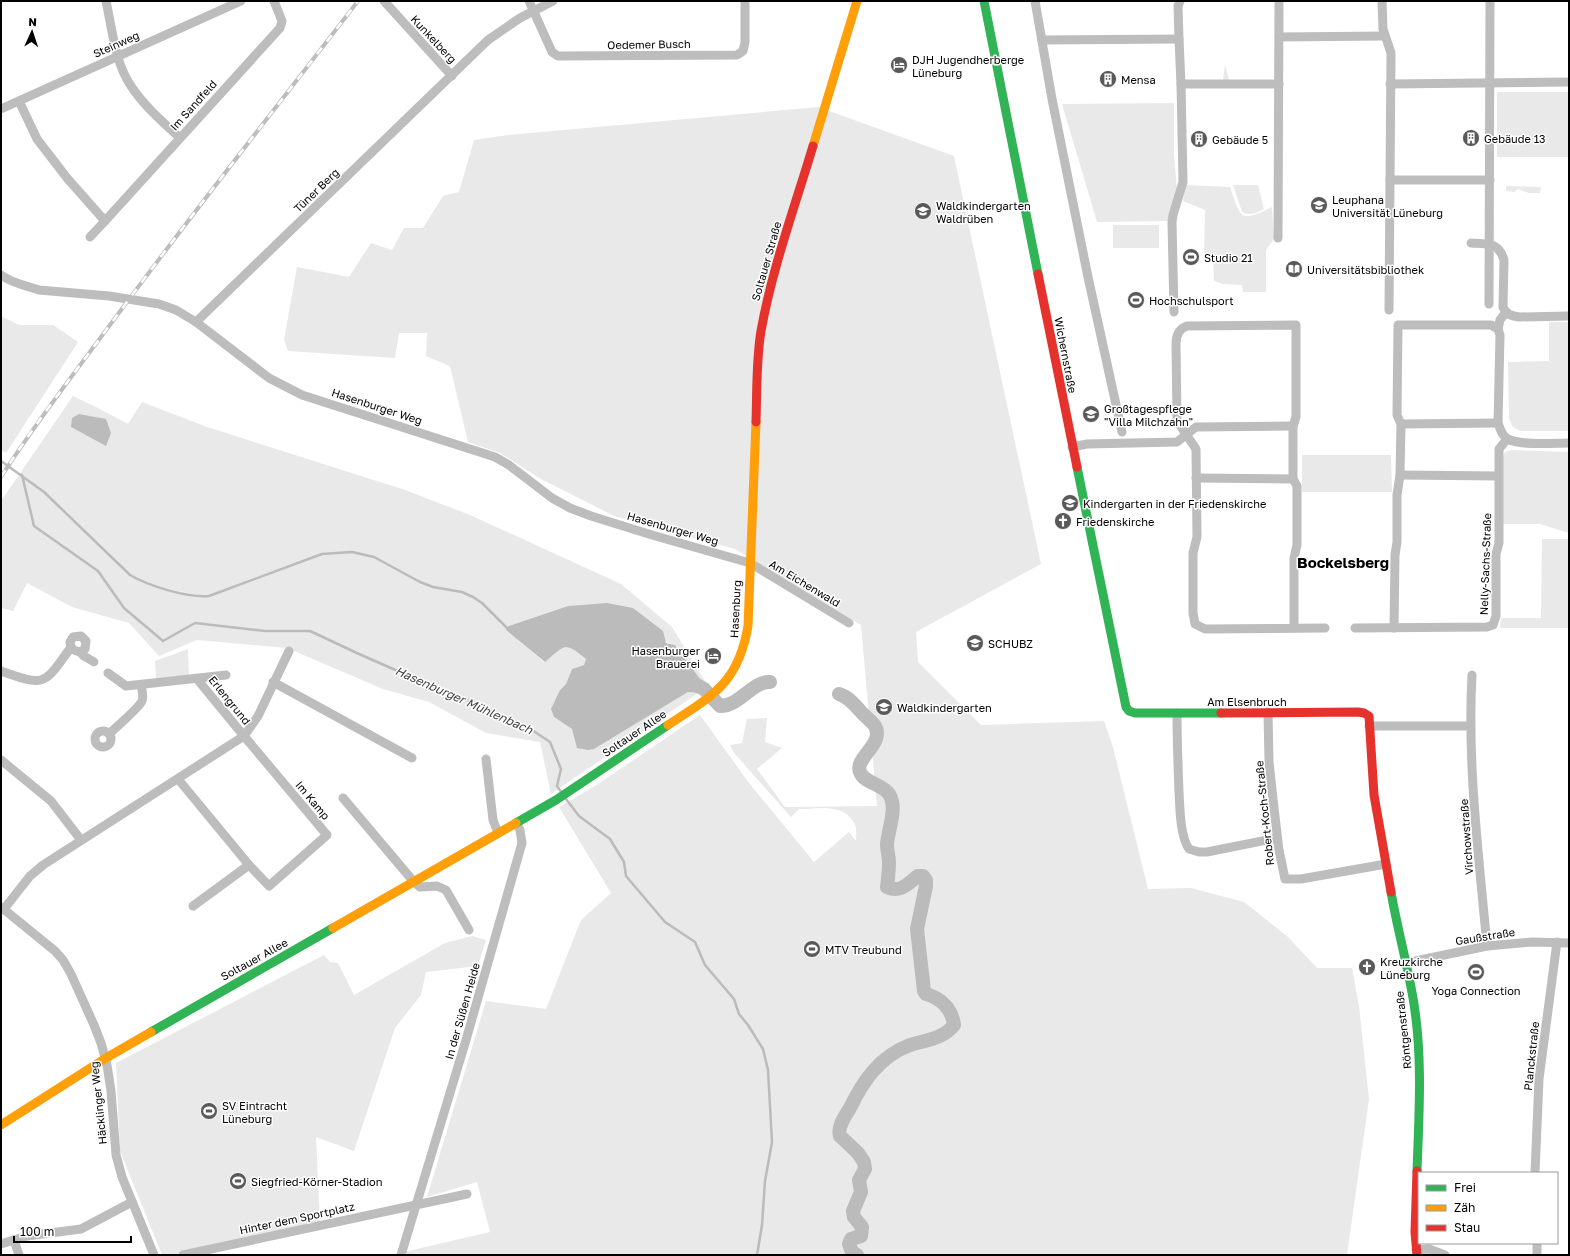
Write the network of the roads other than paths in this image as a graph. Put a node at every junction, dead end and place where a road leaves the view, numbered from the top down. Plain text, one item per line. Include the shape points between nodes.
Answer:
1 (106, 1) edge
2 (241, 1) edge
3 (274, 1) edge
4 (384, 1) edge
5 (529, 1) edge
6 (553, 1) edge
7 (744, 1) edge
8 (857, 1) edge
9 (984, 1) edge
10 (1035, 1) edge
11 (1180, 1) edge
12 (1279, 1) edge
13 (1382, 1) edge
14 (1490, 1) edge
15 (533, 11) junction
16 (1279, 36) junction
17 (1385, 36) junction
18 (1179, 39) junction
19 (1042, 40) junction
20 (118, 56) junction
21 (452, 76) junction
22 (1569, 82) edge
23 (1490, 83) junction
24 (1181, 84) junction
25 (1279, 84) junction
26 (1390, 84) junction
27 (19, 101) junction
28 (1, 109) edge
29 (180, 138) junction
30 (1390, 180) junction
31 (1490, 180) junction
32 (105, 221) junction
33 (90, 237) dead end
34 (1278, 238) dead end
35 (1471, 243) dead end
36 (1490, 244) junction
37 (1, 275) edge
38 (1490, 304) dead end
39 (1389, 310) dead end
40 (1174, 312) dead end
41 (1506, 312) junction
42 (1569, 316) edge
43 (196, 322) junction
44 (1498, 329) junction
45 (1498, 423) junction
46 (1401, 424) junction
47 (1293, 426) junction
48 (1122, 432) dead end
49 (1186, 435) junction
50 (1507, 439) junction
51 (1569, 443) edge
52 (1072, 447) junction
53 (1400, 475) junction
54 (1498, 476) junction
55 (1196, 478) junction
56 (1293, 479) junction
57 (750, 563) junction
58 (849, 623) dead end
59 (1294, 627) junction
60 (1325, 628) dead end
61 (1355, 628) dead end
62 (1394, 628) junction
63 (71, 647) junction
64 (289, 651) dead end
65 (80, 652) junction
66 (94, 662) dead end
67 (1, 671) edge
68 (108, 673) dead end
69 (226, 675) dead end
70 (1472, 675) dead end
71 (198, 679) junction
72 (273, 682) junction
73 (141, 685) junction
74 (713, 694) joint
75 (1129, 711) joint
76 (1268, 712) junction
77 (1177, 713) junction
78 (1364, 713) joint
79 (1369, 726) junction
80 (1470, 726) junction
81 (109, 734) dead end
82 (244, 736) junction
83 (412, 758) dead end
84 (486, 759) dead end
85 (1, 760) edge
86 (178, 779) junction
87 (343, 798) dead end
88 (516, 823) junction
89 (498, 833) junction
90 (1277, 838) junction
91 (81, 840) junction
92 (1386, 864) junction
93 (250, 865) junction
94 (414, 882) junction
95 (193, 906) dead end
96 (2, 908) edge
97 (469, 930) dead end
98 (1556, 942) junction
99 (1569, 943) edge
100 (1487, 946) junction
101 (1406, 963) junction
102 (106, 1058) junction
103 (1, 1125) edge
104 (1535, 1172) edge
105 (467, 1194) dead end
106 (132, 1202) junction
107 (416, 1205) junction
108 (14, 1240) junction
109 (1, 1244) edge
110 (1537, 1244) edge
111 (1416, 1253) edge
112 (19, 1255) edge
113 (154, 1255) edge
114 (183, 1255) edge
115 (401, 1255) edge
116 (1445, 1255) edge
117 (1537, 1255) edge

1 - 20 street
2 - 20 street, Steinweg
3 - 29 street, Im Sandfeld via 282,21 280,28
4 - 21 street, Kunkelberg
5 - 15 street, Oedemer Busch
6 - 15 street, Tüner Berg
7 - 15 street, Oedemer Busch via 745,42 743,51 737,55 558,56 552,52
8 - 57 street, Soltauer Straße via 765,310 758,362
9 - 52 street, Wichernstraße
10 - 19 street
11 - 18 street
12 - 16 street
13 - 17 street
14 - 23 street
15 - 21 street, Tüner Berg via 488,40
16 - 17 street
16 - 25 street
17 - 26 street via 1390,53
18 - 19 street
18 - 24 street
19 - 48 street via 1077,224
20 - 27 street, Steinweg
20 - 29 street via 131,86
21 - 43 street, Tüner Berg
22 - 23 street
23 - 26 street
23 - 31 street
24 - 25 street
24 - 40 street via 1183,182 1172,222
25 - 34 street
26 - 30 street
27 - 28 street, Steinweg
27 - 32 street via 37,139
29 - 32 street, Im Sandfeld
30 - 31 street
30 - 39 street
31 - 36 street
32 - 33 street, Im Sandfeld
35 - 36 street
36 - 38 street
36 - 41 street via 1497,247 1504,260 1503,306
37 - 43 street, Hasenburger Weg via 39,290 109,296 159,304 176,310
41 - 42 street via 1519,317
41 - 44 street via 1500,320
43 - 57 street, Hasenburger Weg via 269,378 302,395 495,457 552,498 591,516
44 - 45 street
44 - 46 street via 1491,325 1398,325 1397,415
45 - 46 street
45 - 50 street
46 - 53 street
47 - 49 street via 1196,427
47 - 49 street via 1296,417 1296,325 1187,326 1181,328 1176,342 1177,420
47 - 56 street
49 - 52 street via 1177,442 1087,444
49 - 55 street via 1196,449
50 - 51 street via 1522,443
50 - 54 street, Nelly-Sachs-Straße via 1499,449
52 - 75 street, Wichernstraße via 1120,685
53 - 54 street
53 - 62 street
54 - 62 street, Nelly-Sachs-Straße via 1496,616 1493,625
55 - 56 street
55 - 59 street via 1197,537 1193,553 1195,624 1205,629
56 - 59 street via 1297,486
57 - 58 street, Am Eichenwald
57 - 74 street, Hasenburg via 745,644 733,673
59 - 60 street
61 - 62 street, Nelly-Sachs-Straße
63 - 65 street
63 - 65 street via 73,637 81,636 87,644
63 - 67 street via 46,679 26,680
64 - 72 street
65 - 66 street
68 - 73 street, Erlengrund via 126,686
69 - 71 street, Erlengrund
70 - 80 street, Virchowstraße
71 - 73 street, Erlengrund
71 - 82 street, Erlengrund
72 - 82 street via 258,716
72 - 83 street
73 - 81 street via 142,701
74 - 88 street, Soltauer Allee via 556,800
75 - 77 street, Am Elsenbruch
76 - 77 street, Am Elsenbruch
76 - 78 street, Am Elsenbruch
76 - 90 street, Robert-Koch-Straße via 1269,762
77 - 90 street via 1180,804 1183,833 1189,849 1206,852
78 - 79 street, Röntgenstraße via 1369,716
79 - 80 street
79 - 92 street, Röntgenstraße via 1374,796
80 - 100 street, Virchowstraße
82 - 86 street
82 - 93 street, Im Kamp via 327,835 269,886
84 - 89 street via 493,820
85 - 91 street via 51,801
86 - 91 street
86 - 93 street, Im Kamp
87 - 94 street
88 - 89 street, Soltauer Allee
88 - 107 street, In der Süßen Heide via 522,843
89 - 94 street, Soltauer Allee
90 - 92 street, Robert-Koch-Straße via 1286,880
91 - 96 street via 30,876
92 - 101 street, Röntgenstraße
93 - 95 street
94 - 97 street via 420,887 437,886 446,890
94 - 102 street, Soltauer Allee
96 - 102 street, Häcklinger Weg via 63,960 94,1025
98 - 99 street, Gaußstraße
98 - 100 street, Gaußstraße
98 - 104 street, Planckstraße via 1539,1079
100 - 101 street, Gaußstraße
101 - 111 street, Röntgenstraße via 1413,1000 1420,1073
102 - 103 street, Soltauer Allee
102 - 106 street, Häcklinger Weg via 116,1155
105 - 107 street
106 - 108 street via 81,1229
106 - 113 street, Häcklinger Weg
107 - 114 street, Hinter dem Sportplatz
107 - 115 street, In der Süßen Heide
108 - 109 street
108 - 112 street
110 - 117 street
111 - 116 street via 1429,1250

